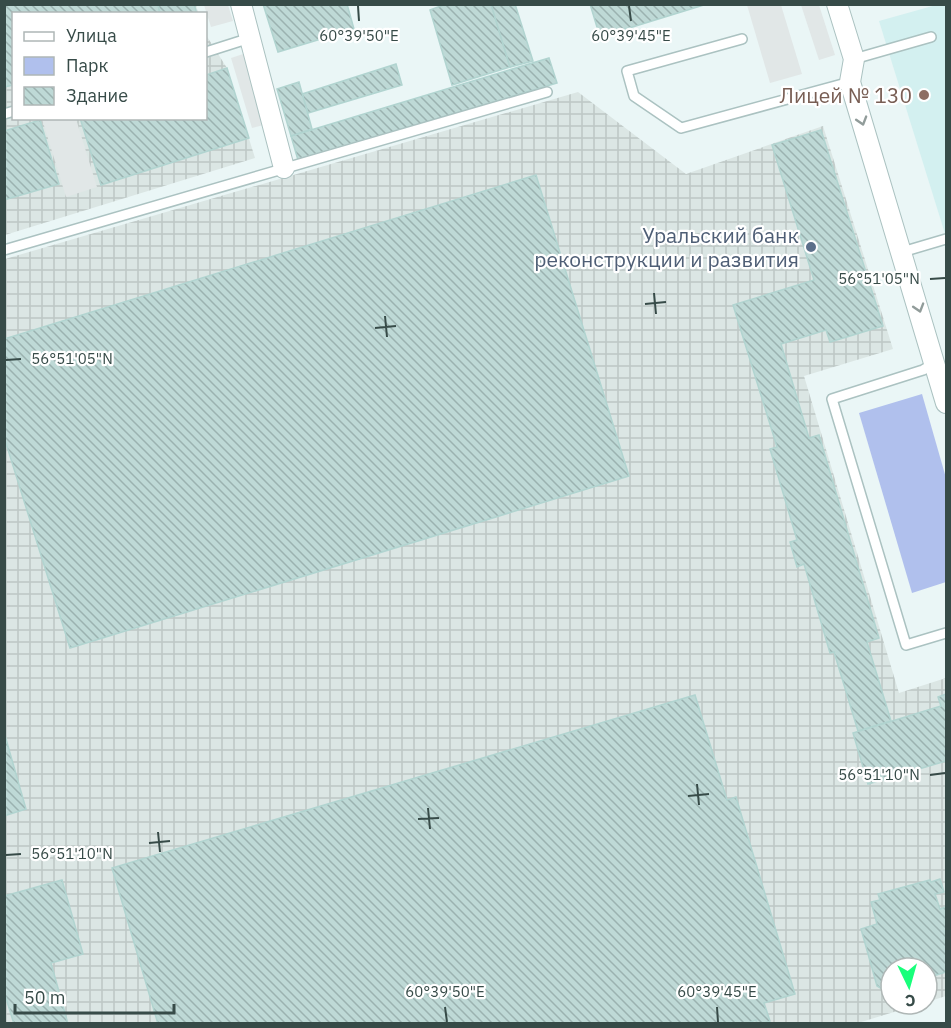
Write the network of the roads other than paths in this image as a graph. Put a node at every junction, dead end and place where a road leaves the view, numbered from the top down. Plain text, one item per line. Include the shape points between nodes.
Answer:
1 (241, 4) edge
2 (837, 4) edge
3 (931, 37) dead end
4 (250, 39) junction
5 (742, 39) dead end
6 (207, 52) edge
7 (854, 59) junction
8 (850, 82) junction
9 (547, 92) dead end
10 (284, 168) junction
11 (946, 239) edge
12 (4, 250) edge
13 (902, 252) junction
14 (935, 363) junction
15 (946, 403) edge
16 (946, 633) edge

1 - 4 street
2 - 7 street
3 - 7 lane
4 - 6 lane
4 - 10 street
5 - 8 lane via 627,71 634,96 681,128
7 - 8 street
8 -> 13 street
9 - 10 lane
10 - 12 lane
11 - 13 lane
13 -> 14 street
14 - 15 street
14 - 16 lane via 832,399 906,645

